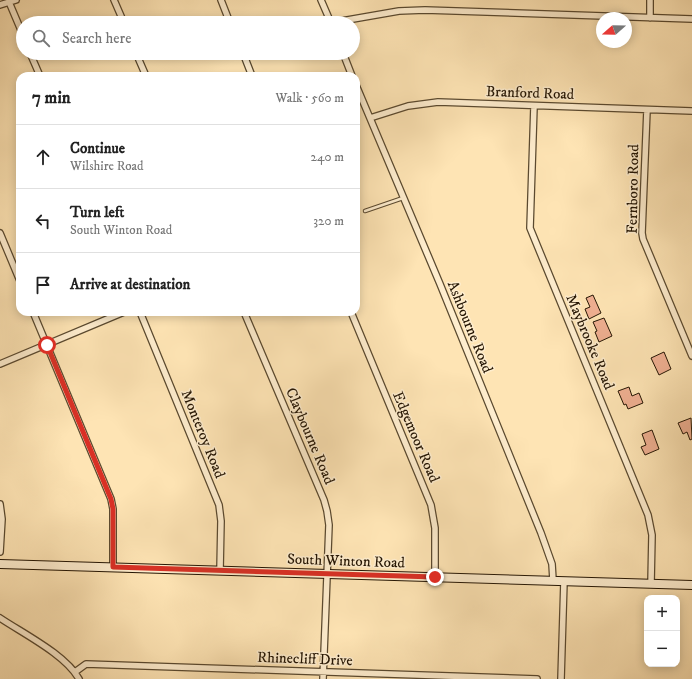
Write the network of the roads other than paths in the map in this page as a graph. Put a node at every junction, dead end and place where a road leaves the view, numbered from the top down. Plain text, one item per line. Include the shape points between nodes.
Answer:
1 (16, 0) edge
2 (114, 0) edge
3 (221, 0) edge
4 (321, 0) edge
5 (650, 0) edge
6 (9, 2) junction
7 (0, 5) edge
8 (121, 16) edge
9 (227, 16) edge
10 (327, 16) edge
11 (360, 18) edge
12 (650, 18) junction
13 (16, 19) edge
14 (692, 19) edge
15 (33, 60) edge
16 (139, 60) edge
17 (246, 60) edge
18 (346, 60) edge
19 (38, 72) edge
20 (144, 72) edge
21 (250, 72) edge
22 (350, 72) edge
23 (360, 94) edge
24 (534, 106) junction
25 (647, 110) junction
26 (692, 111) edge
27 (370, 118) junction
28 (403, 198) junction
29 (365, 211) dead end
30 (0, 234) edge
31 (16, 272) edge
32 (35, 316) edge
33 (115, 316) edge
34 (142, 316) edge
35 (246, 316) edge
36 (353, 316) edge
37 (47, 345) junction
38 (692, 356) edge
39 (0, 364) edge
40 (0, 504) edge
41 (0, 552) edge
42 (0, 564) edge
43 (113, 567) junction
44 (220, 570) junction
45 (326, 574) junction
46 (435, 577) junction
47 (553, 580) junction
48 (564, 581) junction
49 (651, 583) junction
50 (692, 584) edge
51 (0, 618) edge
52 (75, 672) junction
53 (323, 672) junction
54 (459, 678) edge
55 (477, 678) edge
56 (494, 678) edge
57 (79, 679) edge
58 (323, 679) edge
59 (537, 679) edge
60 (561, 679) edge

1 - 6 street
2 - 8 street
3 - 9 street
4 - 10 street
5 - 12 street
6 - 7 street
6 - 13 street
11 - 12 street via 399,11 425,10
12 - 14 street
15 - 19 street
16 - 20 street
17 - 21 street
18 - 22 street
23 - 27 street, Ashbourne Road
24 - 25 street, Branford Road
24 - 27 street, Branford Road via 438,102 408,106
24 - 49 street, Maybrooke Road via 530,228 648,516 652,535
25 - 26 street, Branford Road
25 - 38 street, Fernboro Road via 643,239
27 - 28 street, Ashbourne Road
28 - 29 lane
28 - 47 street, Ashbourne Road via 541,533 552,564
30 - 31 street
32 - 37 street
33 - 37 street
34 - 44 street, Monteroy Road via 219,505
35 - 45 street, Claybourne Road via 327,511 329,524
36 - 46 street, Edgemoor Road via 431,505 435,528
37 - 39 street
37 - 43 street via 111,499
40 - 41 street
42 - 43 main road, South Winton Road
43 - 44 main road, South Winton Road
44 - 45 main road, South Winton Road
45 - 46 main road, South Winton Road
45 - 53 street, Claybourne Road
46 - 47 main road, South Winton Road
47 - 48 main road, South Winton Road
48 - 49 main road, South Winton Road
48 - 60 street
49 - 50 main road, South Winton Road
51 - 52 street via 58,655
52 - 53 street, Rhinecliff Drive via 86,664
52 - 57 street
53 - 54 street, Rhinecliff Drive
53 - 58 street, Claybourne Road
54 - 55 street, Rhinecliff Drive
55 - 56 street, Rhinecliff Drive
56 - 59 street, Rhinecliff Drive

